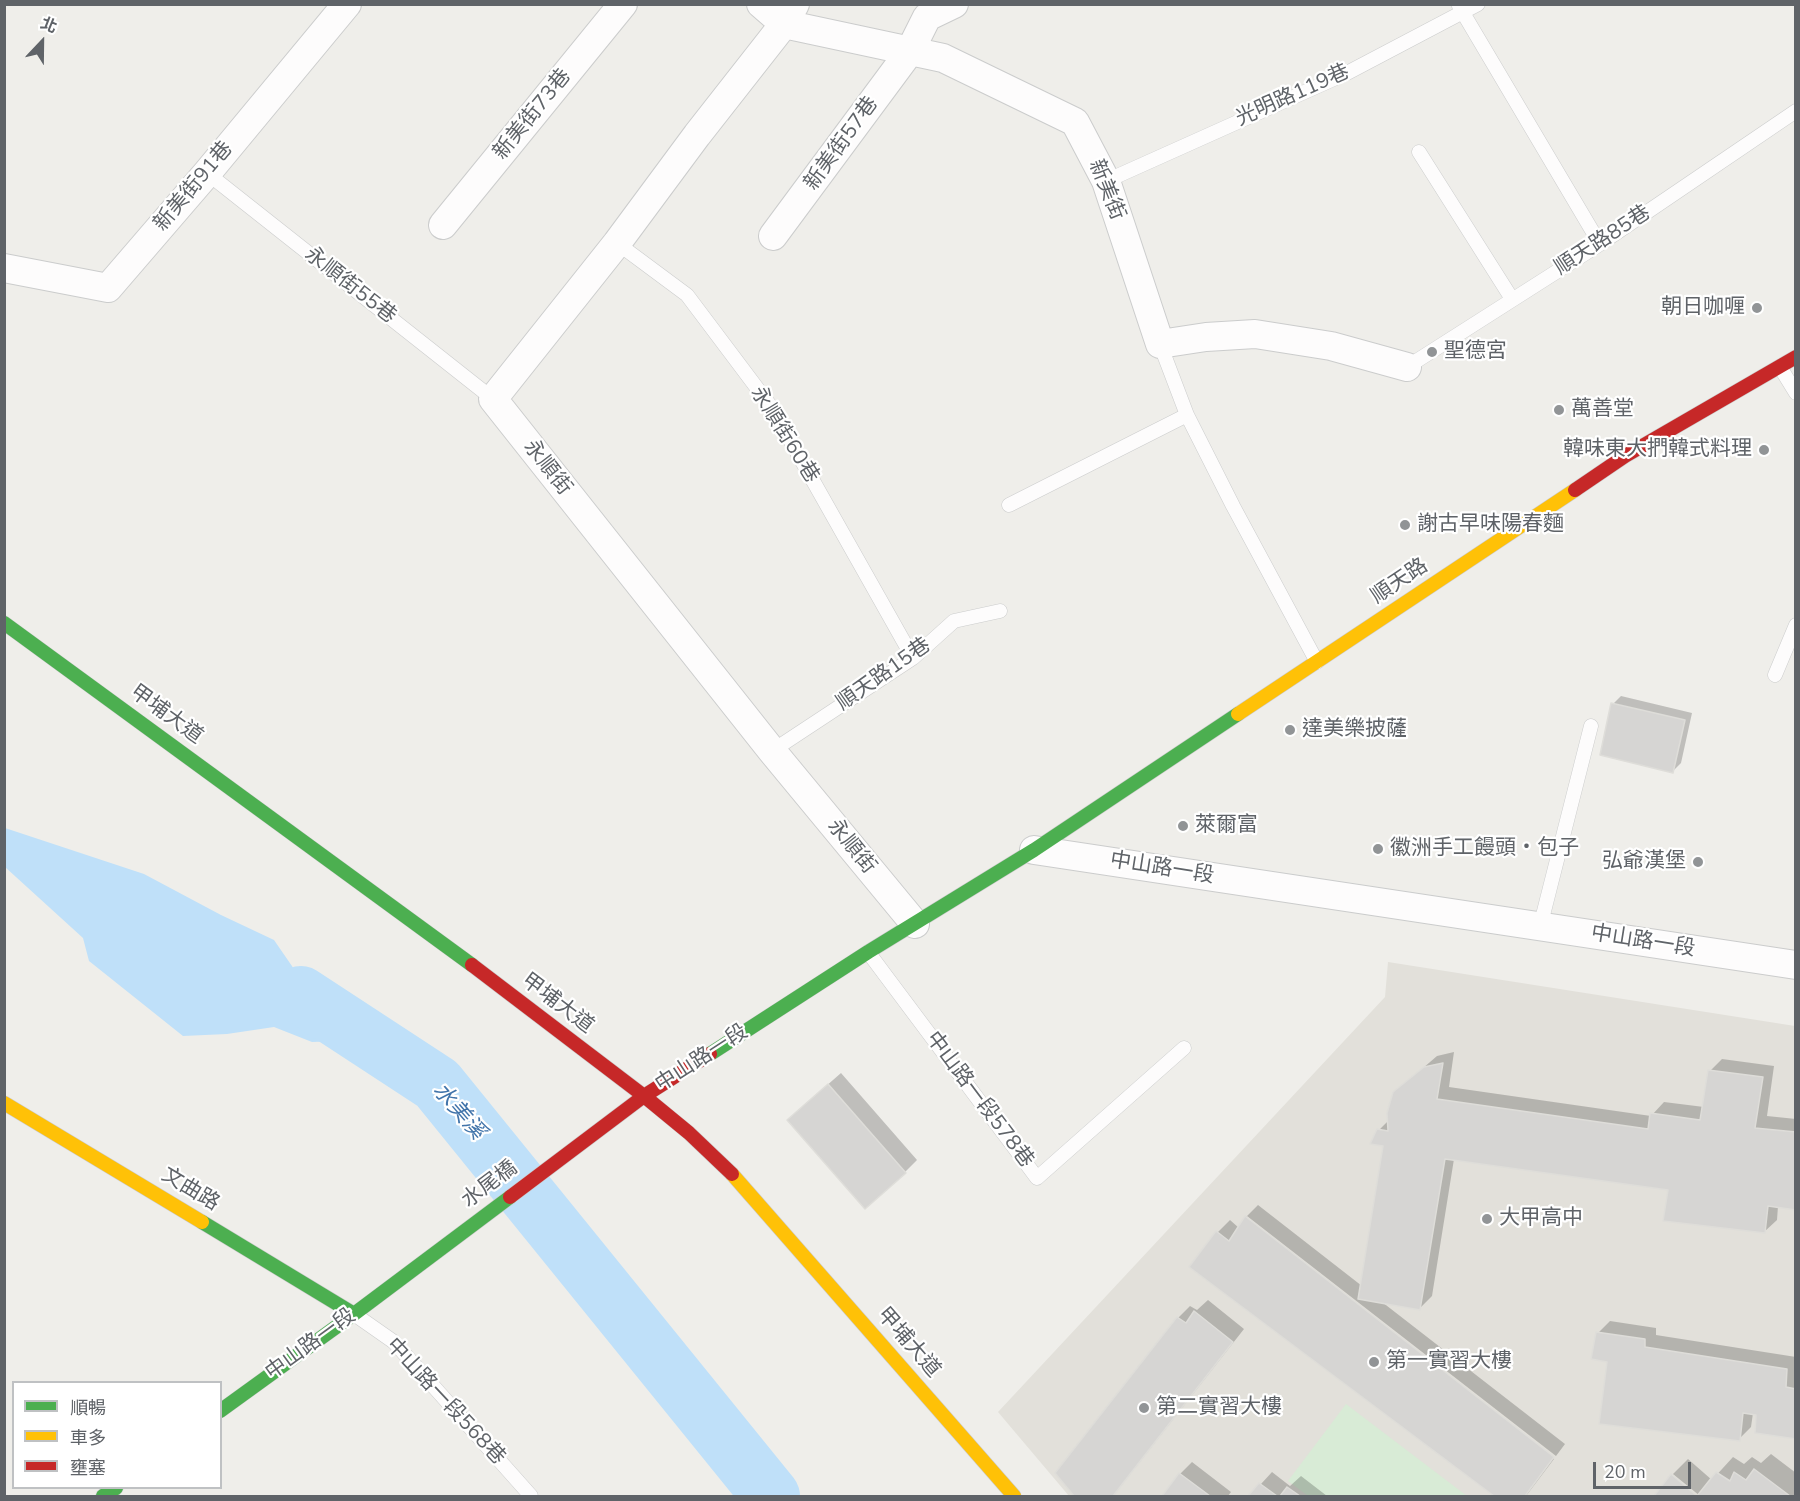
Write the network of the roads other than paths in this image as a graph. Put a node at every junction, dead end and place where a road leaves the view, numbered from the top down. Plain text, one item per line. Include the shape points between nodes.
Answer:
1 (347, 4) edge
2 (623, 4) edge
3 (761, 4) edge
4 (954, 4) edge
5 (1478, 4) edge
6 (1460, 9) edge
7 (790, 14) edge
8 (910, 51) junction
9 (1796, 111) edge
10 (1419, 152) dead end
11 (207, 173) junction
12 (1106, 181) junction
13 (443, 225) dead end
14 (773, 236) dead end
15 (617, 243) junction
16 (1600, 244) junction
17 (4, 268) edge
18 (1512, 299) junction
19 (1161, 344) junction
20 (1796, 357) edge
21 (1780, 367) junction
22 (1407, 368) joint
23 (1796, 393) edge
24 (493, 399) junction
25 (1187, 415) junction
26 (1009, 506) dead end
27 (1000, 611) dead end
28 (4, 623) edge
29 (1796, 625) edge
30 (913, 658) junction
31 (1317, 662) junction
32 (1775, 675) dead end
33 (1591, 726) dead end
34 (772, 751) junction
35 (1034, 850) junction
36 (915, 924) junction
37 (1540, 927) junction
38 (868, 952) junction
39 (1796, 965) edge
40 (1184, 1048) dead end
41 (644, 1096) junction
42 (4, 1102) edge
43 (604, 1125) joint
44 (402, 1278) joint
45 (354, 1314) junction
46 (222, 1410) edge
47 (531, 1497) edge
48 (1014, 1497) edge

1 - 11 street, 新美街91巷
2 - 13 street, 新美街73巷
3 - 7 street, 新美街
4 - 8 street, 新美街57巷 via 927,17
5 - 6 lane, 光明路119巷
6 - 12 lane, 光明路119巷 via 1347,73
6 - 16 lane
7 - 8 street, 新美街
7 - 15 street
8 - 12 street, 新美街 via 943,58 1075,122
8 - 14 street, 新美街57巷
9 - 16 lane, 順天路85巷
10 - 18 lane
11 - 17 street, 新美街91巷 via 108,288
11 - 24 lane, 永順街55巷
12 - 19 street, 新美街
15 - 24 street
15 - 30 lane, 永順街60巷 via 687,295 772,408
16 - 18 lane, 順天路85巷
18 - 22 lane, 順天路85巷
19 - 22 street via 1255,334 1331,346
19 - 25 lane
20 - 21 street, 順天路
21 - 23 lane
21 - 31 street, 順天路 via 1625,456
24 - 34 street, 永順街
25 - 26 lane
25 - 31 lane
27 - 30 lane, 順天路15巷 via 954,621
28 - 41 street, 甲埔大道
29 - 32 lane
30 - 34 lane, 順天路15巷
31 - 35 street, 順天路
33 - 37 lane
34 - 36 street, 永順街
35 - 36 street, 中山路一段
35 - 37 street, 中山路一段
36 - 38 street, 中山路一段
37 - 39 street, 中山路一段
38 - 40 lane, 中山路一段578巷 via 1037,1178
38 - 41 street, 中山路一段
41 - 43 street, 中山路一段
41 - 48 street, 甲埔大道 via 733,1175
42 - 45 street, 文曲路
43 - 44 street, 水尾橋
44 - 45 street, 中山路一段
45 - 46 street, 中山路一段
45 - 47 lane, 中山路一段568巷 via 394,1342

